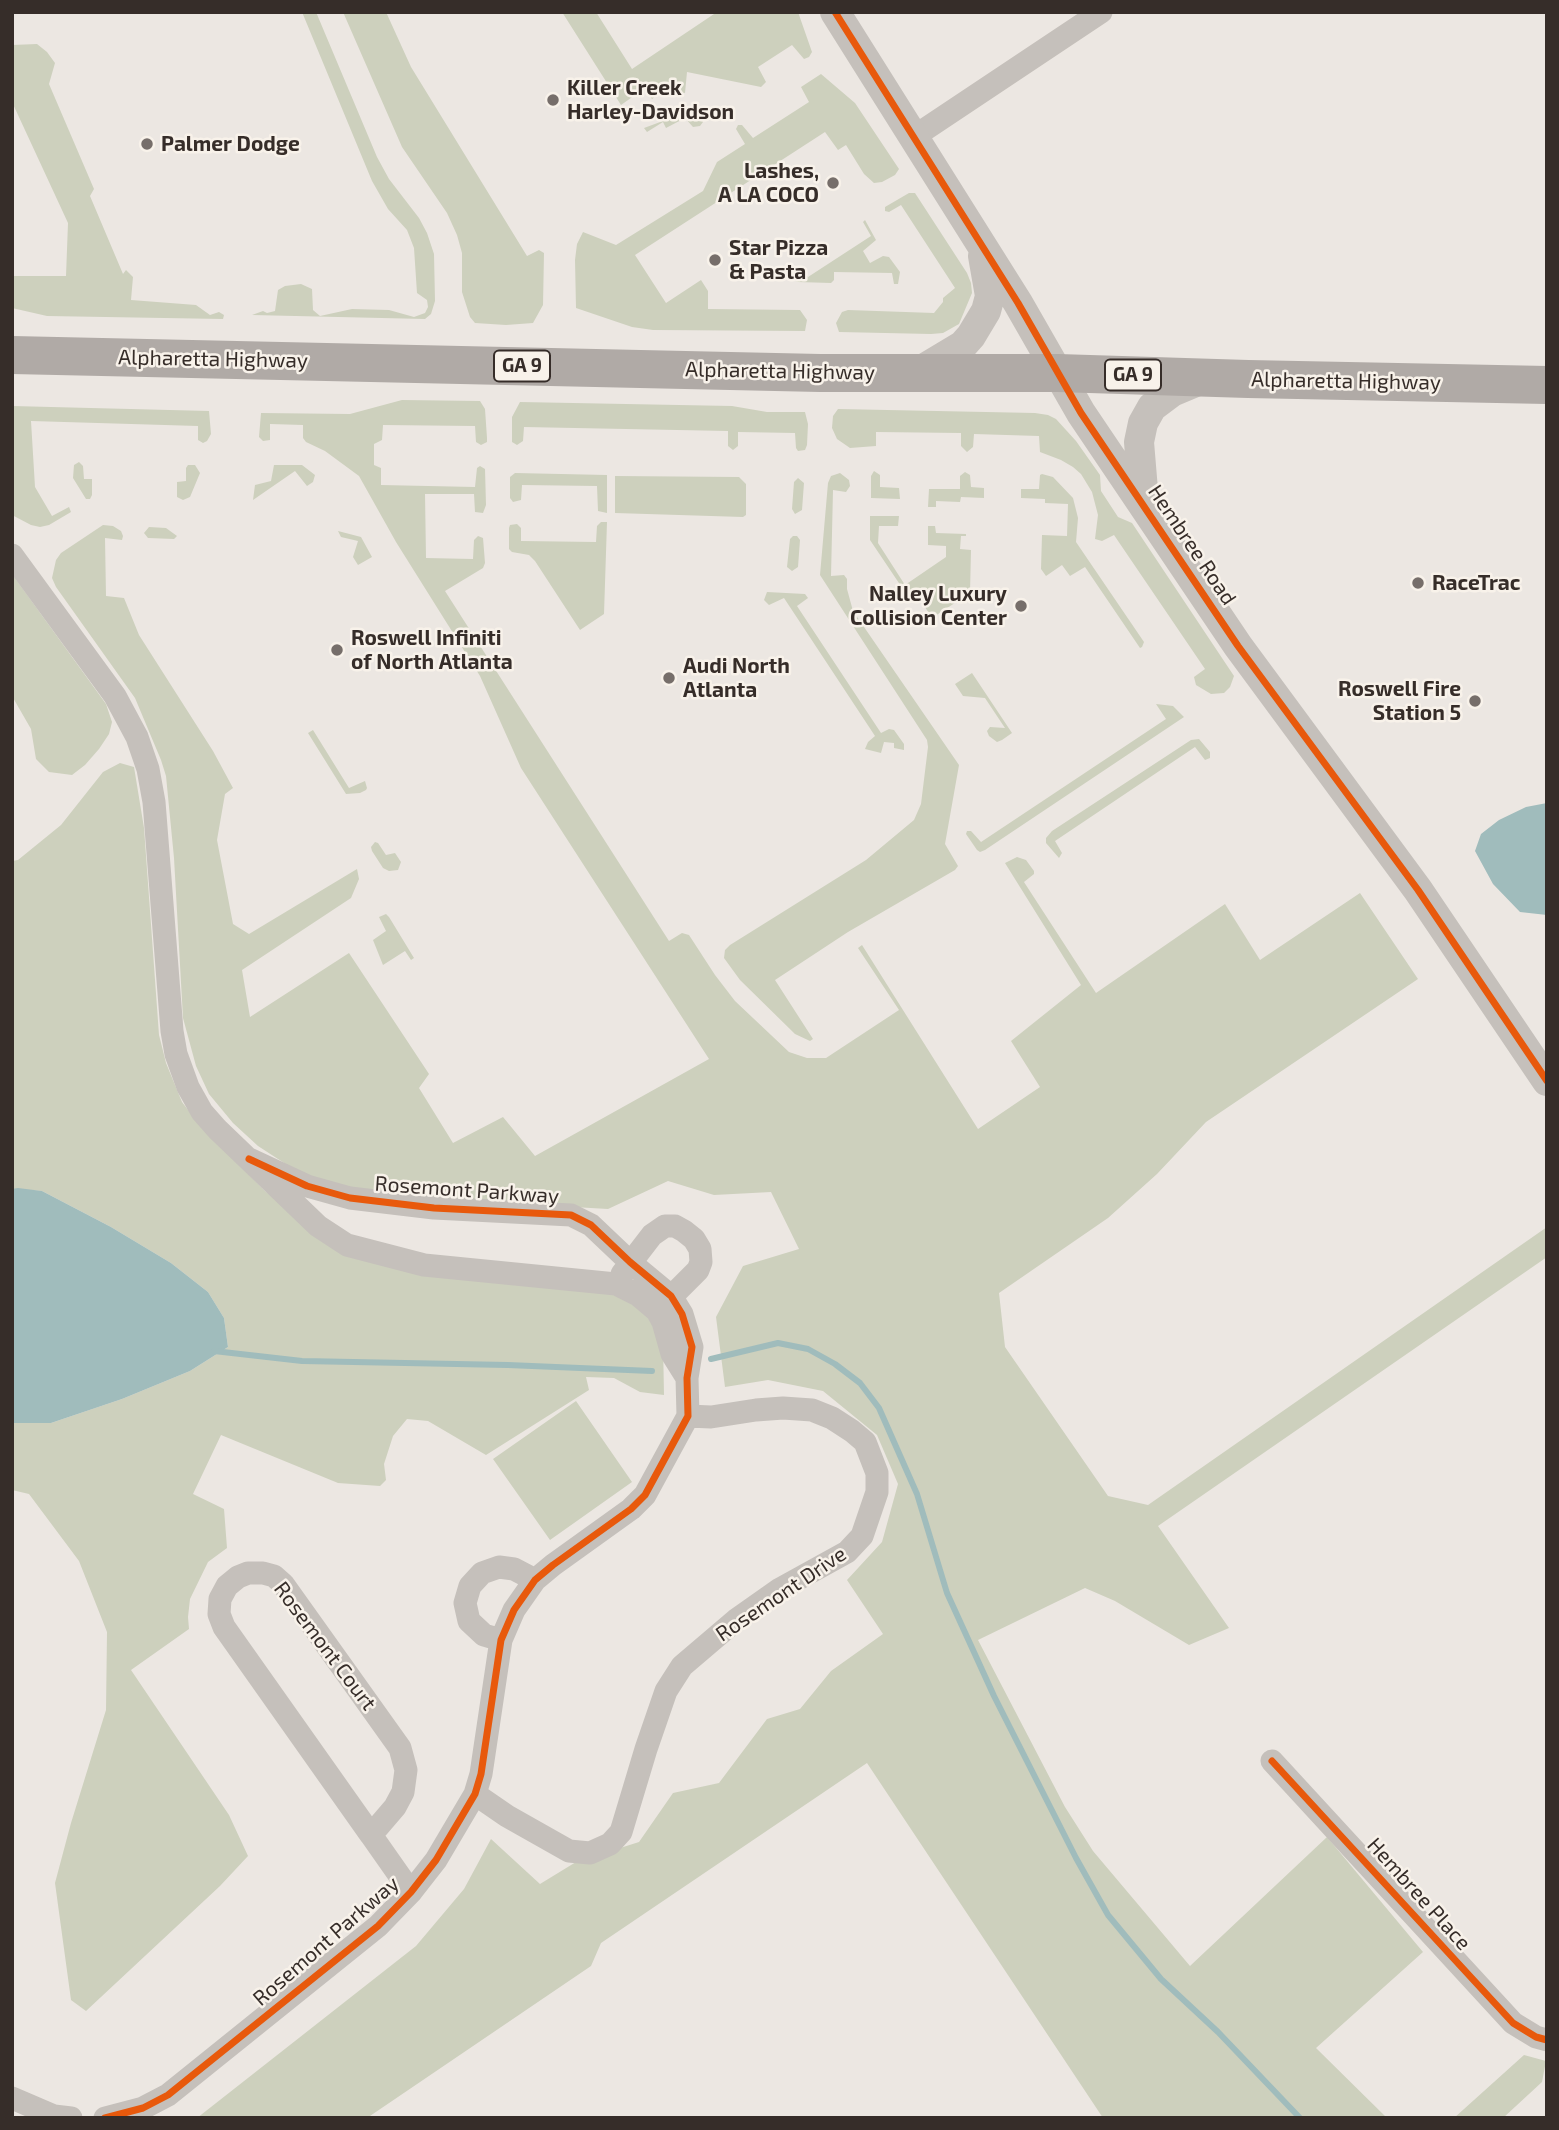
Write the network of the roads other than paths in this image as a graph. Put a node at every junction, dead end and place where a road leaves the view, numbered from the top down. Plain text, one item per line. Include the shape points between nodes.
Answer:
1 (835, 12) edge
2 (1101, 12) edge
3 (915, 136) junction
4 (978, 239) junction
5 (12, 355) edge
6 (918, 372) junction
7 (1058, 373) junction
8 (1208, 377) junction
9 (1547, 385) edge
10 (1144, 506) junction
11 (12, 555) edge
12 (1547, 1080) edge
13 (249, 1159) junction
14 (630, 1262) junction
15 (616, 1284) junction
16 (664, 1303) junction
17 (688, 1416) junction
18 (536, 1580) junction
19 (501, 1640) junction
20 (1272, 1761) dead end
21 (475, 1794) junction
22 (371, 1835) junction
23 (411, 1892) junction
24 (1547, 2040) edge
25 (12, 2098) edge
26 (71, 2118) edge
27 (105, 2118) edge

1 - 3 street, Hembree Road
2 - 3 street
3 - 4 street, Hembree Road
4 - 6 street via 988,271 986,311 963,345
4 - 7 street, Hembree Road
5 - 6 highway, Alpharetta Highway / GA 9
6 - 7 highway, Alpharetta Highway / GA 9
7 - 8 highway, Alpharetta Highway / GA 9
7 - 10 street, Hembree Road
8 - 9 highway, Alpharetta Highway / GA 9
8 - 10 street via 1172,392 1152,407 1143,423 1139,442
10 - 12 street, Hembree Road via 1238,646 1418,890
11 - 13 street, Rosemont Parkway via 115,696 136,737 154,802 176,1054 202,1112
13 - 14 street, Rosemont Parkway via 307,1186 349,1198 571,1215 591,1225
13 - 15 street, Rosemont Parkway via 318,1226 347,1245 424,1265
14 - 15 street
14 - 16 street, Rosemont Parkway
14 - 16 street via 652,1234 665,1226 675,1226 694,1240 700,1249 698,1270
15 - 16 street, Rosemont Parkway
16 - 17 street via 663,1322 672,1354 687,1378
17 - 18 street, Rosemont Parkway via 645,1495
17 - 21 street, Rosemont Drive via 812,1410 852,1431 865,1442 877,1473 877,1492 862,1536 846,1552 736,1620 682,1666 666,1691 621,1832 610,1844 590,1853 569,1851
18 - 19 street, Rosemont Parkway via 513,1610
18 - 19 street via 499,1567 482,1573 470,1586 465,1604 469,1621 484,1635
19 - 21 street, Rosemont Parkway
20 - 24 street, Hembree Place via 1513,2023
21 - 23 street, Rosemont Parkway
22 - 22 street, Rosemont Court via 224,1627 220,1599 238,1577 262,1573 283,1584 400,1748 406,1770 403,1791
22 - 23 street, Rosemont Court
23 - 27 street, Rosemont Parkway via 378,1926 168,2095 143,2108
25 - 26 street via 54,2116

